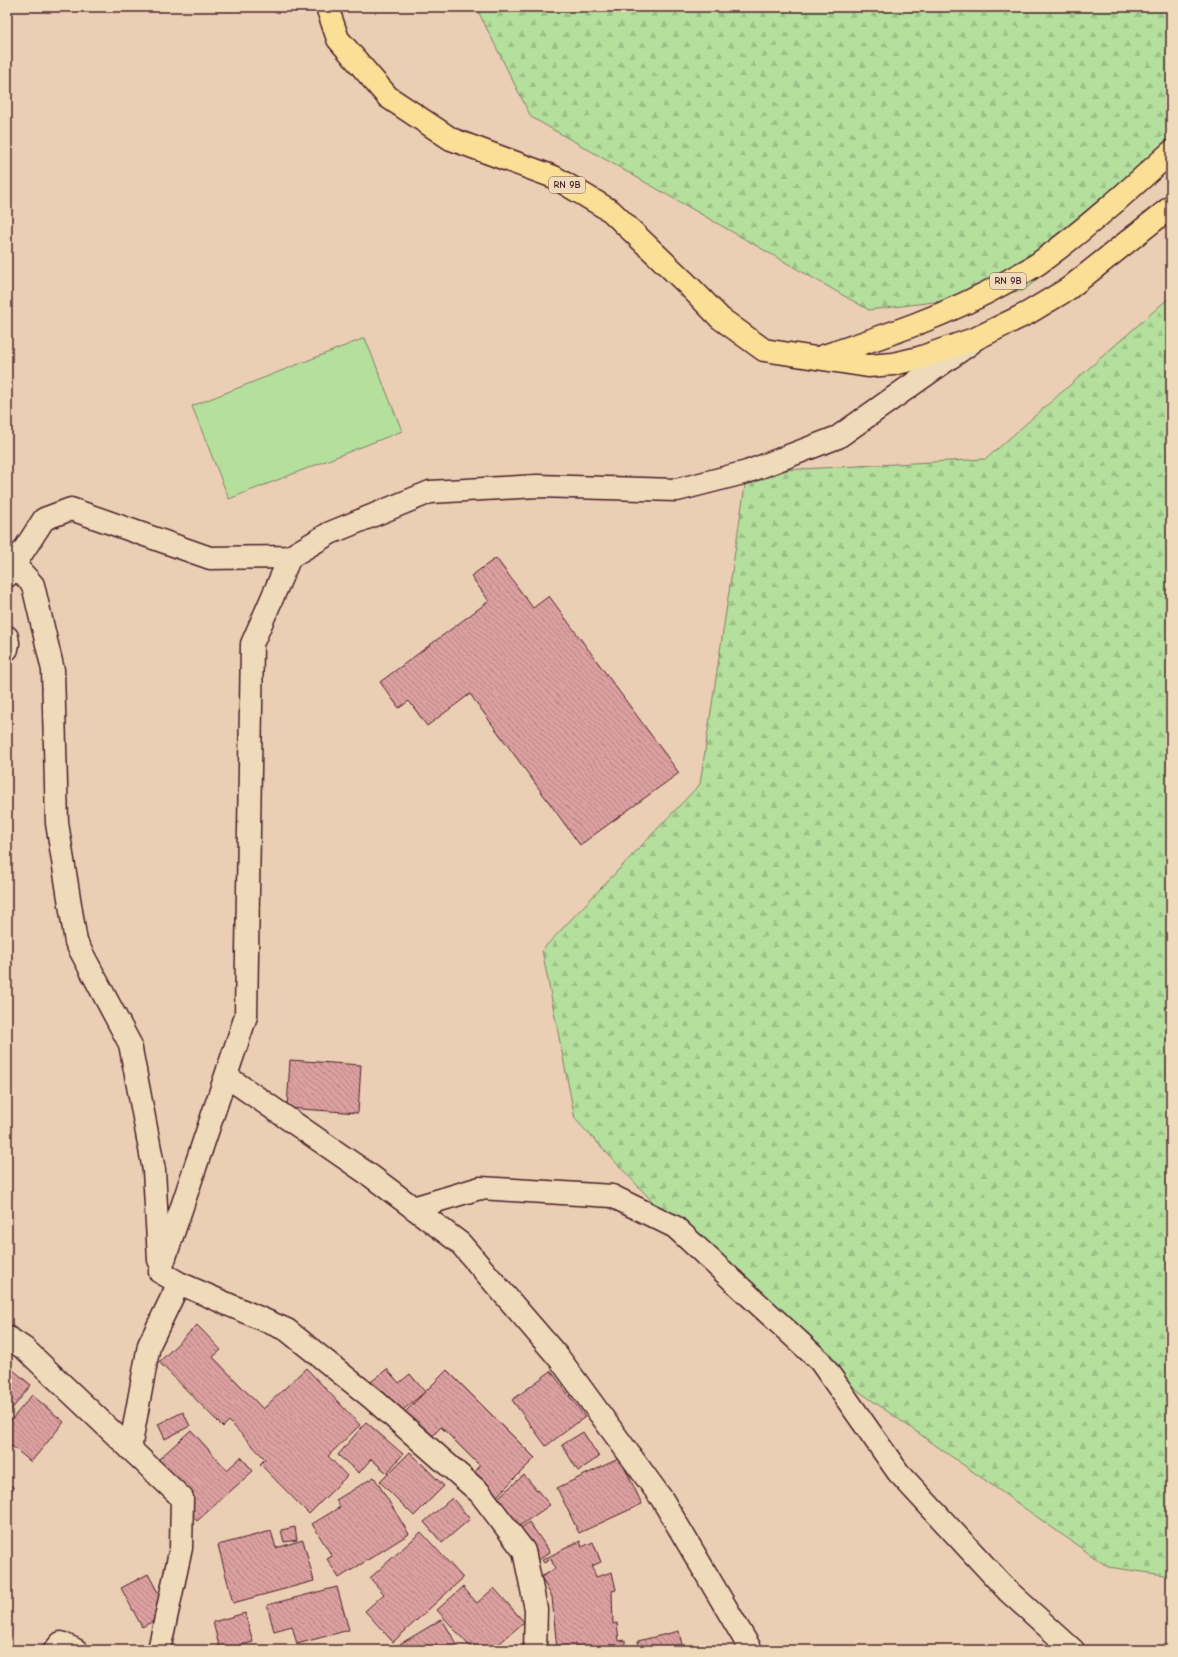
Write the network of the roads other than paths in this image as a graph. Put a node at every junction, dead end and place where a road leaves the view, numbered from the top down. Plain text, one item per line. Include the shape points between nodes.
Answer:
1 (327, 7) edge
2 (1171, 152) edge
3 (1171, 207) edge
4 (977, 338) junction
5 (816, 359) junction
6 (290, 557) junction
7 (11, 570) edge
8 (7, 636) edge
9 (7, 649) edge
10 (226, 1076) junction
11 (413, 1208) junction
12 (160, 1272) junction
13 (179, 1283) junction
14 (7, 1337) edge
15 (130, 1449) junction
16 (55, 1650) edge
17 (76, 1650) edge
18 (159, 1650) edge
19 (535, 1650) edge
20 (751, 1650) edge
21 (1073, 1650) edge

1 - 5 main road, RN 9B via 338,39 388,97 451,139 554,177 611,211 720,318 764,350
2 - 5 main road, RN 9B via 1122,196 1038,263 946,312
3 - 4 main road, RN 9B via 1068,289 1028,313
4 - 5 main road, RN 9B via 893,364 868,366
4 - 6 street via 838,437 747,472 677,490 537,486 430,492 330,533
6 - 7 street via 210,558 71,509 44,519
6 - 10 street via 252,644 246,1016
7 - 12 street via 33,585 53,670 56,823 76,942 130,1044 154,1170
8 - 9 street
10 - 11 street
10 - 12 street
11 - 20 street via 460,1243 559,1358 662,1499
11 - 21 street via 480,1188 612,1196 675,1227 820,1361 898,1472 1008,1591
12 - 13 street
13 - 15 street via 149,1345
13 - 19 street via 288,1330 373,1399 480,1493 524,1551 536,1609
14 - 15 street via 25,1349
15 - 18 street via 182,1498 181,1548
16 - 17 street via 61,1643

